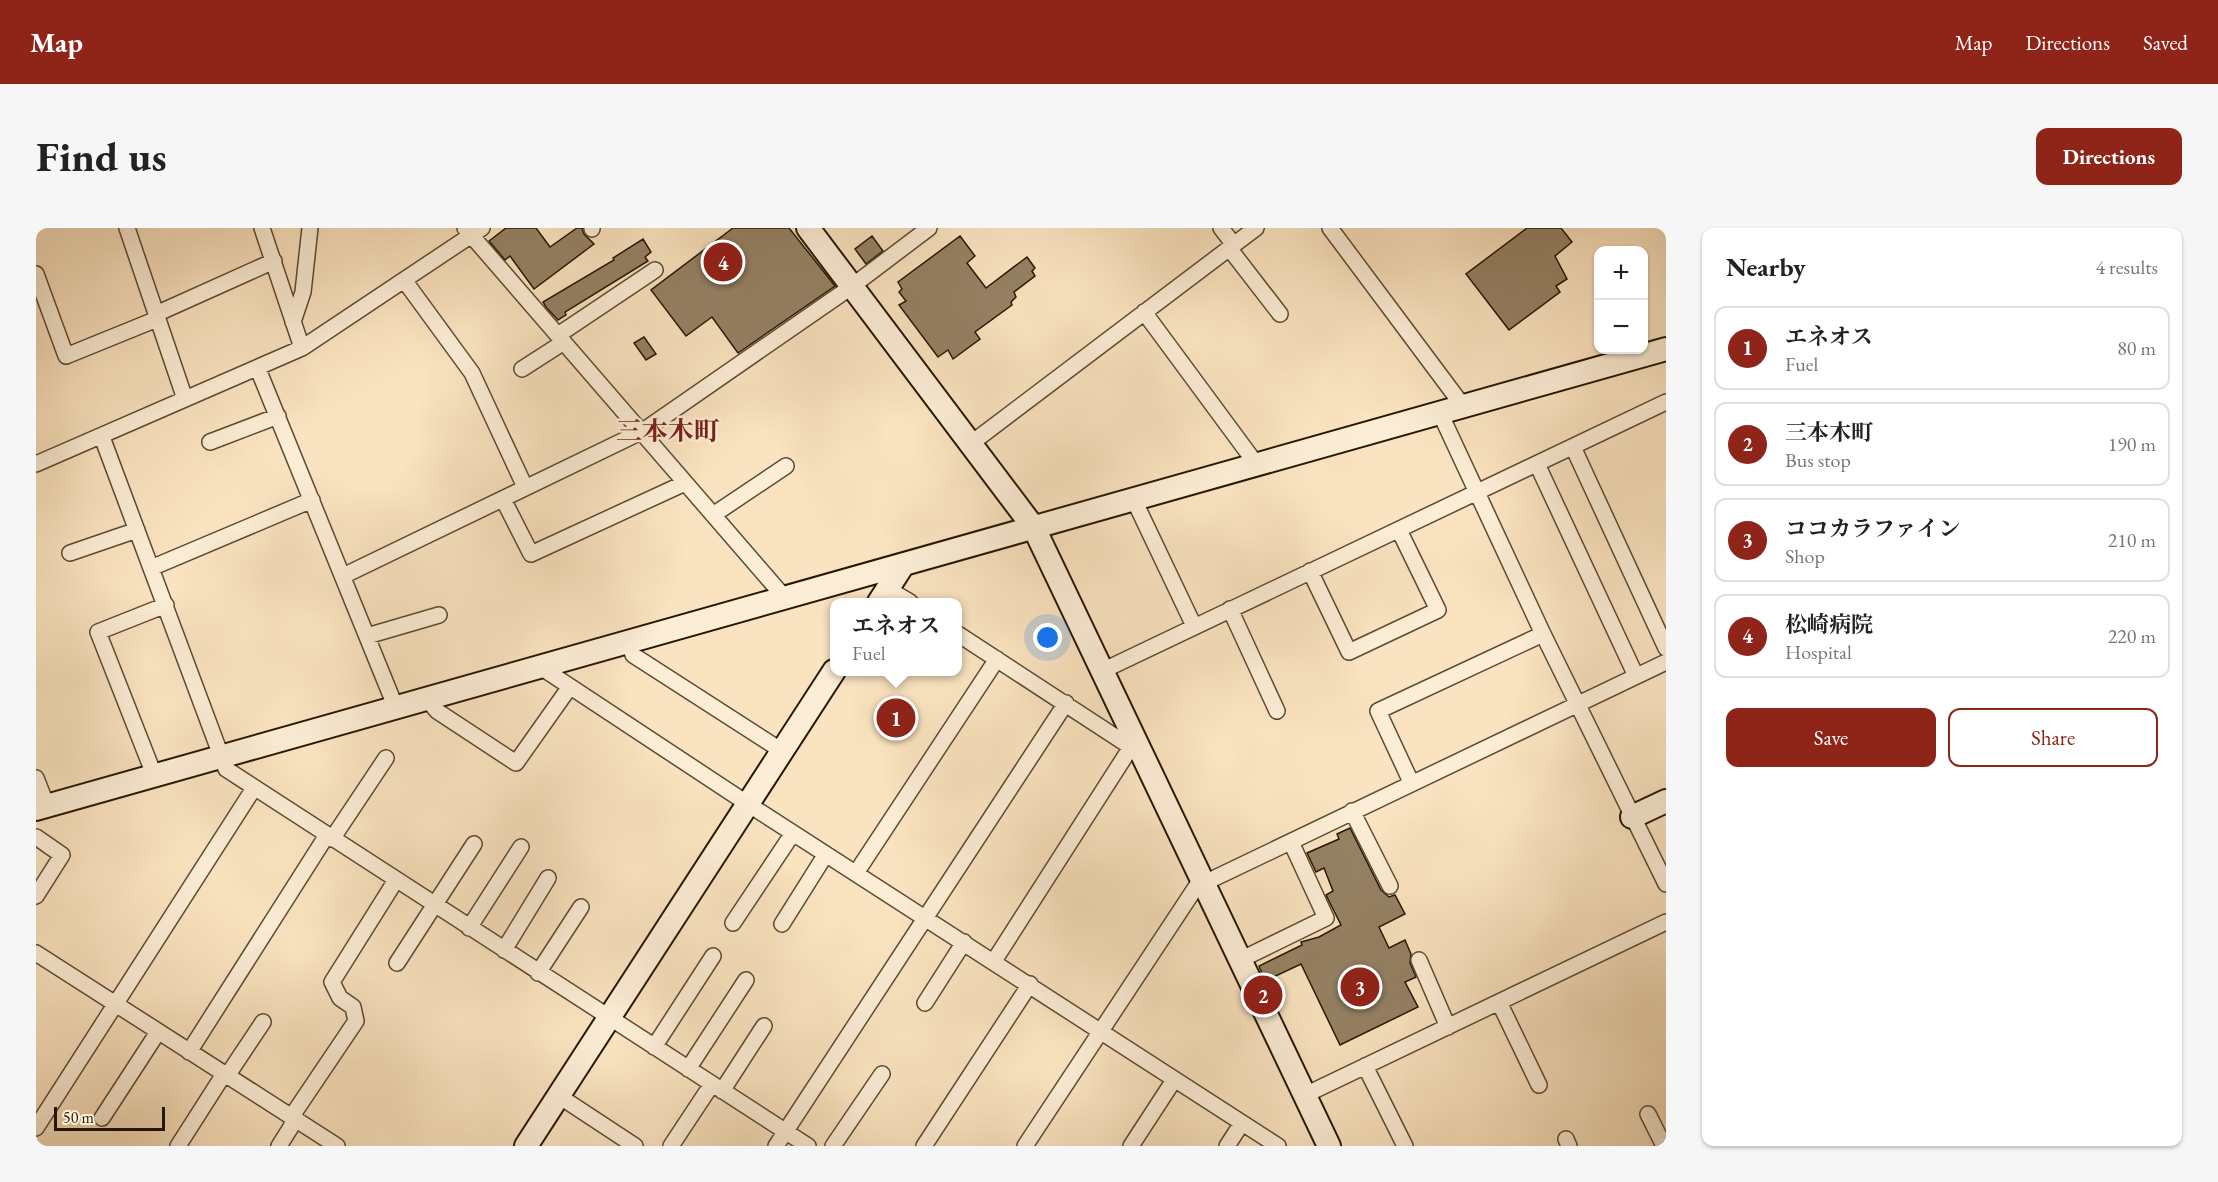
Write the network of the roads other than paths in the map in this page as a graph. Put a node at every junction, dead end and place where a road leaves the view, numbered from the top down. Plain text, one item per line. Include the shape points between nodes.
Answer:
1 (128, 228) edge
2 (262, 228) edge
3 (310, 228) edge
4 (808, 228) edge
5 (930, 228) edge
6 (1221, 228) edge
7 (1256, 228) edge
8 (1330, 228) edge
9 (473, 230) edge
10 (1231, 246) junction
11 (273, 261) junction
12 (655, 270) dead end
13 (36, 274) edge
14 (404, 280) junction
15 (851, 287) junction
16 (1144, 312) junction
17 (1280, 314) dead end
18 (157, 316) junction
19 (293, 322) junction
20 (561, 339) junction
21 (302, 348) junction
22 (1666, 349) edge
23 (258, 369) junction
24 (522, 369) dead end
25 (185, 399) junction
26 (1666, 402) edge
27 (1463, 406) junction
28 (1440, 413) junction
29 (278, 416) junction
30 (643, 431) junction
31 (102, 437) junction
32 (210, 442) dead end
33 (969, 444) junction
34 (1573, 447) junction
35 (36, 464) edge
36 (1537, 464) junction
37 (1257, 465) junction
38 (786, 466) dead end
39 (685, 483) junction
40 (525, 487) junction
41 (1478, 494) junction
42 (503, 499) junction
43 (312, 500) junction
44 (1134, 500) junction
45 (713, 515) junction
46 (1034, 528) junction
47 (137, 530) junction
48 (1399, 530) junction
49 (70, 553) dead end
50 (903, 566) junction
51 (151, 568) junction
52 (1310, 571) junction
53 (343, 576) junction
54 (884, 596) edge
55 (785, 598) junction
56 (166, 605) junction
57 (1230, 609) junction
58 (439, 615) dead end
59 (1194, 626) junction
60 (1543, 634) junction
61 (367, 636) junction
62 (962, 637) edge
63 (628, 643) junction
64 (1666, 648) edge
65 (997, 659) junction
66 (1666, 662) edge
67 (542, 668) junction
68 (1102, 671) junction
69 (831, 676) edge
70 (1636, 676) junction
71 (569, 688) junction
72 (428, 700) junction
73 (1066, 703) junction
74 (1577, 704) junction
75 (396, 708) junction
76 (1277, 711) dead end
77 (1134, 746) junction
78 (782, 751) junction
79 (221, 758) junction
80 (386, 758) dead end
81 (155, 777) junction
82 (36, 778) edge
83 (1411, 782) junction
84 (254, 788) junction
85 (1666, 801) edge
86 (748, 804) junction
87 (42, 808) edge
88 (1352, 811) junction
89 (1632, 817) junction
90 (793, 833) junction
91 (36, 837) edge
92 (330, 837) junction
93 (1292, 842) junction
94 (474, 844) dead end
95 (520, 847) dead end
96 (826, 854) junction
97 (856, 873) junction
98 (548, 879) dead end
99 (396, 880) junction
100 (1203, 882) junction
101 (1666, 884) edge
102 (1390, 886) dead end
103 (36, 896) edge
104 (435, 906) junction
105 (580, 907) dead end
106 (925, 917) junction
107 (1666, 922) edge
108 (734, 923) dead end
109 (782, 924) dead end
110 (469, 928) junction
111 (964, 942) junction
112 (504, 950) junction
113 (713, 956) dead end
114 (38, 960) edge
115 (1240, 960) junction
116 (1419, 960) dead end
117 (994, 961) junction
118 (397, 963) dead end
119 (538, 973) junction
120 (746, 980) dead end
121 (1030, 984) junction
122 (1499, 1002) junction
123 (926, 1003) dead end
124 (116, 1005) junction
125 (610, 1020) junction
126 (263, 1022) dead end
127 (764, 1026) dead end
128 (1448, 1027) junction
129 (1100, 1031) junction
130 (158, 1032) junction
131 (654, 1047) junction
132 (189, 1052) junction
133 (1365, 1066) junction
134 (688, 1069) junction
135 (882, 1074) dead end
136 (226, 1075) junction
137 (1174, 1080) junction
138 (1539, 1085) dead end
139 (717, 1087) junction
140 (1305, 1095) junction
141 (560, 1096) junction
142 (1648, 1114) dead end
143 (102, 1118) dead end
144 (293, 1118) junction
145 (1242, 1123) junction
146 (36, 1128) edge
147 (786, 1131) junction
148 (178, 1146) edge
149 (279, 1146) edge
150 (337, 1146) edge
151 (526, 1146) edge
152 (635, 1146) edge
153 (671, 1146) edge
154 (776, 1146) edge
155 (808, 1146) edge
156 (833, 1146) edge
157 (924, 1146) edge
158 (1026, 1146) edge
159 (1131, 1146) edge
160 (1227, 1146) edge
161 (1278, 1146) edge
162 (1329, 1146) edge
163 (1406, 1146) edge
164 (1664, 1146) edge

1 - 18 street
2 - 11 street
3 - 19 street via 303,292
4 - 15 street
5 - 15 street
6 - 10 street
7 - 10 street
8 - 27 street
9 - 14 street
9 - 20 street
10 - 16 street
10 - 17 street
11 - 18 street
11 - 19 street
12 - 20 street
13 - 18 street via 66,356
14 - 21 street
14 - 40 street via 472,373
15 - 30 street
15 - 33 street
16 - 33 street
16 - 37 street
18 - 25 street
19 - 21 street
20 - 24 street
20 - 30 street
21 - 23 street
22 - 27 street
23 - 25 street
23 - 29 street
25 - 31 street
26 - 34 street
27 - 28 street
28 - 37 street
28 - 41 street
29 - 32 street
29 - 43 street
30 - 39 street
30 - 40 street
31 - 35 street
31 - 47 street
33 - 46 street
34 - 36 street
34 - 64 street
36 - 41 street
36 - 70 street
37 - 44 street
38 - 45 street
39 - 42 street via 531,554
39 - 45 street
40 - 42 street
41 - 48 street
41 - 60 street
42 - 53 street
43 - 51 street
43 - 53 street
44 - 46 street
44 - 59 street
45 - 55 street
46 - 50 street
46 - 68 street
47 - 49 street
47 - 51 street
48 - 52 street
48 - 52 street via 1438,610 1349,652
50 - 54 street
50 - 55 street
51 - 56 street
52 - 57 street
53 - 61 street
55 - 63 street
56 - 79 street
56 - 81 street via 98,632
57 - 59 street
57 - 76 street
58 - 61 street
59 - 68 street
60 - 74 street
60 - 83 street via 1378,711
61 - 75 street
62 - 65 street
63 - 67 street
63 - 78 street via 633,655
65 - 73 street
65 - 97 street
66 - 70 street
67 - 71 street
67 - 72 street
68 - 77 street
69 - 78 street
70 - 74 street
71 - 72 street via 516,763 437,711
71 - 86 street
72 - 75 street
73 - 77 street
73 - 106 street
74 - 83 street
74 - 89 street
75 - 79 street
77 - 100 street
77 - 117 street
78 - 86 street
79 - 81 street
79 - 84 street via 226,769
80 - 92 street
81 - 87 street
82 - 87 street
83 - 88 street
84 - 92 street
84 - 124 street
85 - 89 street
86 - 90 street
86 - 125 street
88 - 93 street
88 - 102 street
89 - 101 street
90 - 96 street
90 - 108 street
91 - 103 street via 62,855
92 - 99 street
92 - 132 street
93 - 100 street
93 - 115 street via 1326,918
94 - 104 street
95 - 110 street
96 - 97 street
96 - 109 street
97 - 106 street
98 - 112 street
99 - 104 street
99 - 144 street via 332,982 340,998 353,1007 356,1021
100 - 115 street
100 - 129 street
104 - 110 street
104 - 118 street
105 - 119 street
106 - 111 street
106 - 147 street
107 - 122 street
110 - 112 street
111 - 117 street
111 - 123 street
112 - 119 street
113 - 131 street
114 - 124 street
115 - 140 street
116 - 128 street
117 - 121 street
119 - 125 street
120 - 134 street
121 - 129 street
121 - 157 street
122 - 128 street
122 - 138 street
124 - 130 street
124 - 146 street
125 - 131 street
125 - 141 street
126 - 136 street
127 - 139 street
128 - 133 street
129 - 137 street
129 - 158 street
130 - 132 street
130 - 143 street
131 - 134 street
132 - 136 street
133 - 140 street
133 - 163 street
134 - 139 street
135 - 156 street
136 - 144 street
136 - 148 street
137 - 145 street
137 - 159 street
139 - 147 street
139 - 153 street
140 - 162 street
141 - 151 street
141 - 152 street
142 - 164 street
144 - 149 street
144 - 150 street
145 - 160 street
145 - 161 street
147 - 154 street
147 - 155 street

